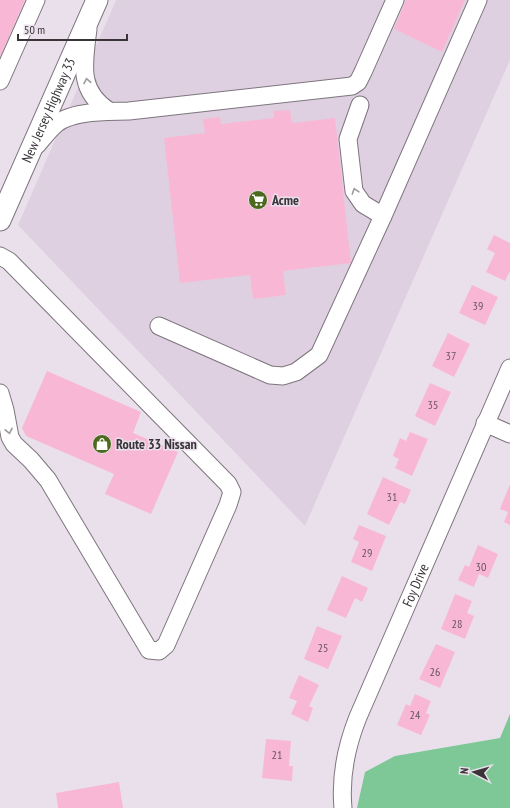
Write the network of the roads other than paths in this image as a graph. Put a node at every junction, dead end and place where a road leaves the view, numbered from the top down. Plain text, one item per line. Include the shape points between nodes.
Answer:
1 (36, 0) edge
2 (394, 0) edge
3 (478, 0) edge
4 (93, 4) edge
5 (0, 80) edge
6 (360, 105) dead end
7 (109, 111) junction
8 (28, 156) junction
9 (383, 216) junction
10 (0, 220) edge
11 (0, 256) edge
12 (159, 326) dead end
13 (510, 368) edge
14 (0, 393) edge
15 (486, 422) junction
16 (510, 434) edge
17 (343, 808) edge

1 - 5 street
2 - 7 street via 363,72 358,82 352,86 129,111
3 - 9 street
7 -> 4 street via 97,103 90,94 86,82 85,59
4 - 8 main road, New Jersey Highway 33
9 -> 6 street via 363,204 354,191 348,138
7 - 8 street via 70,117 56,124
8 - 10 main road, New Jersey Highway 33
9 - 12 street via 318,355 296,372 283,376 257,371
14 -> 11 street via 6,410 10,437 14,444 48,480 149,650 159,651 166,645 232,492 228,484 24,276
13 - 15 street, Foy Drive
15 - 16 street
15 - 17 street, Foy Drive via 350,736 343,769

